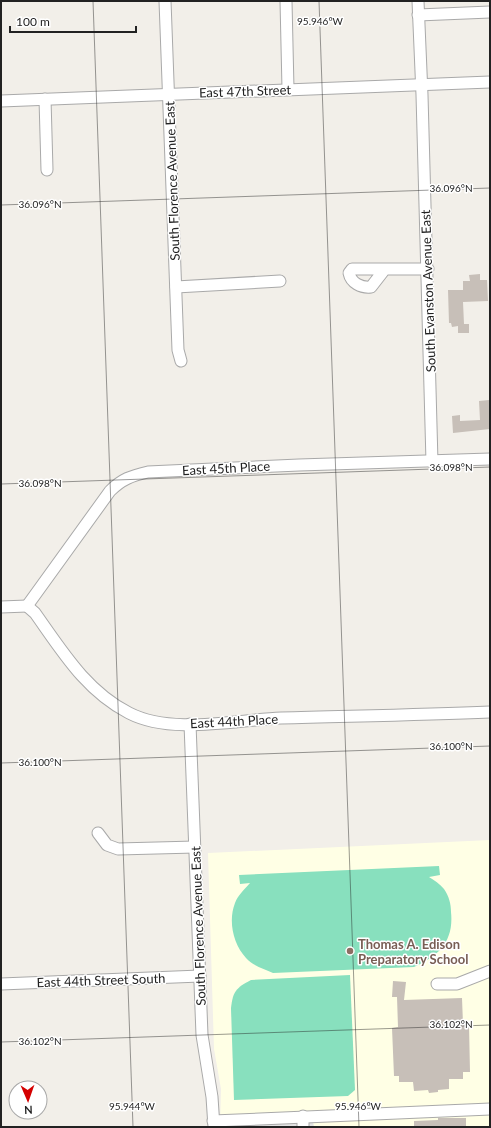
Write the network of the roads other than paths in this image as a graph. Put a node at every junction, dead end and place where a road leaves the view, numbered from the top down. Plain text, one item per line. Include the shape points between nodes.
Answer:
1 (165, 1) edge
2 (286, 1) edge
3 (418, 1) edge
4 (490, 12) edge
5 (418, 15) junction
6 (490, 82) edge
7 (422, 85) junction
8 (288, 89) junction
9 (169, 94) junction
10 (45, 99) junction
11 (1, 101) edge
12 (47, 170) dead end
13 (385, 269) dead end
14 (428, 269) junction
15 (280, 281) dead end
16 (176, 288) junction
17 (181, 361) dead end
18 (490, 459) edge
19 (432, 462) junction
20 (27, 606) junction
21 (1, 607) edge
22 (490, 712) edge
23 (190, 724) junction
24 (98, 833) dead end
25 (195, 847) junction
26 (490, 971) edge
27 (200, 976) junction
28 (1, 984) edge
29 (437, 984) dead end
30 (490, 1109) edge
31 (280, 1122) edge
32 (303, 1122) edge
33 (232, 1123) edge
34 (257, 1123) edge
35 (214, 1124) edge

1 - 9 street, South Florence Avenue East
2 - 8 street
3 - 5 street, South Evanston Avenue East
4 - 5 street
5 - 7 street, South Evanston Avenue East
6 - 7 street, East 47th Street
7 - 8 street, East 47th Street
7 - 14 street, South Evanston Avenue East
8 - 9 street, East 47th Street
9 - 10 street, East 47th Street
9 - 16 street, South Florence Avenue East
10 - 11 street, East 47th Street
10 - 12 street
13 - 14 street
14 - 19 street, South Evanston Avenue East
15 - 16 street
16 - 17 street, South Florence Avenue East via 178,350
18 - 19 street, East 45th Place
19 - 20 street, East 45th Place via 148,472 130,476 120,480 110,491
20 - 21 street
20 - 23 street, East 44th Place via 35,613 78,672 100,695 130,714 163,723
22 - 23 street, East 44th Place via 280,718
23 - 25 street, South Florence Avenue East
24 - 25 street via 107,845 118,848
25 - 27 street, South Florence Avenue East
26 - 29 street via 457,984
27 - 28 street, East 44th Street South
27 - 35 street, South Florence Avenue East via 202,1035
30 - 32 street
31 - 32 street
31 - 34 street
33 - 34 street
33 - 35 street

